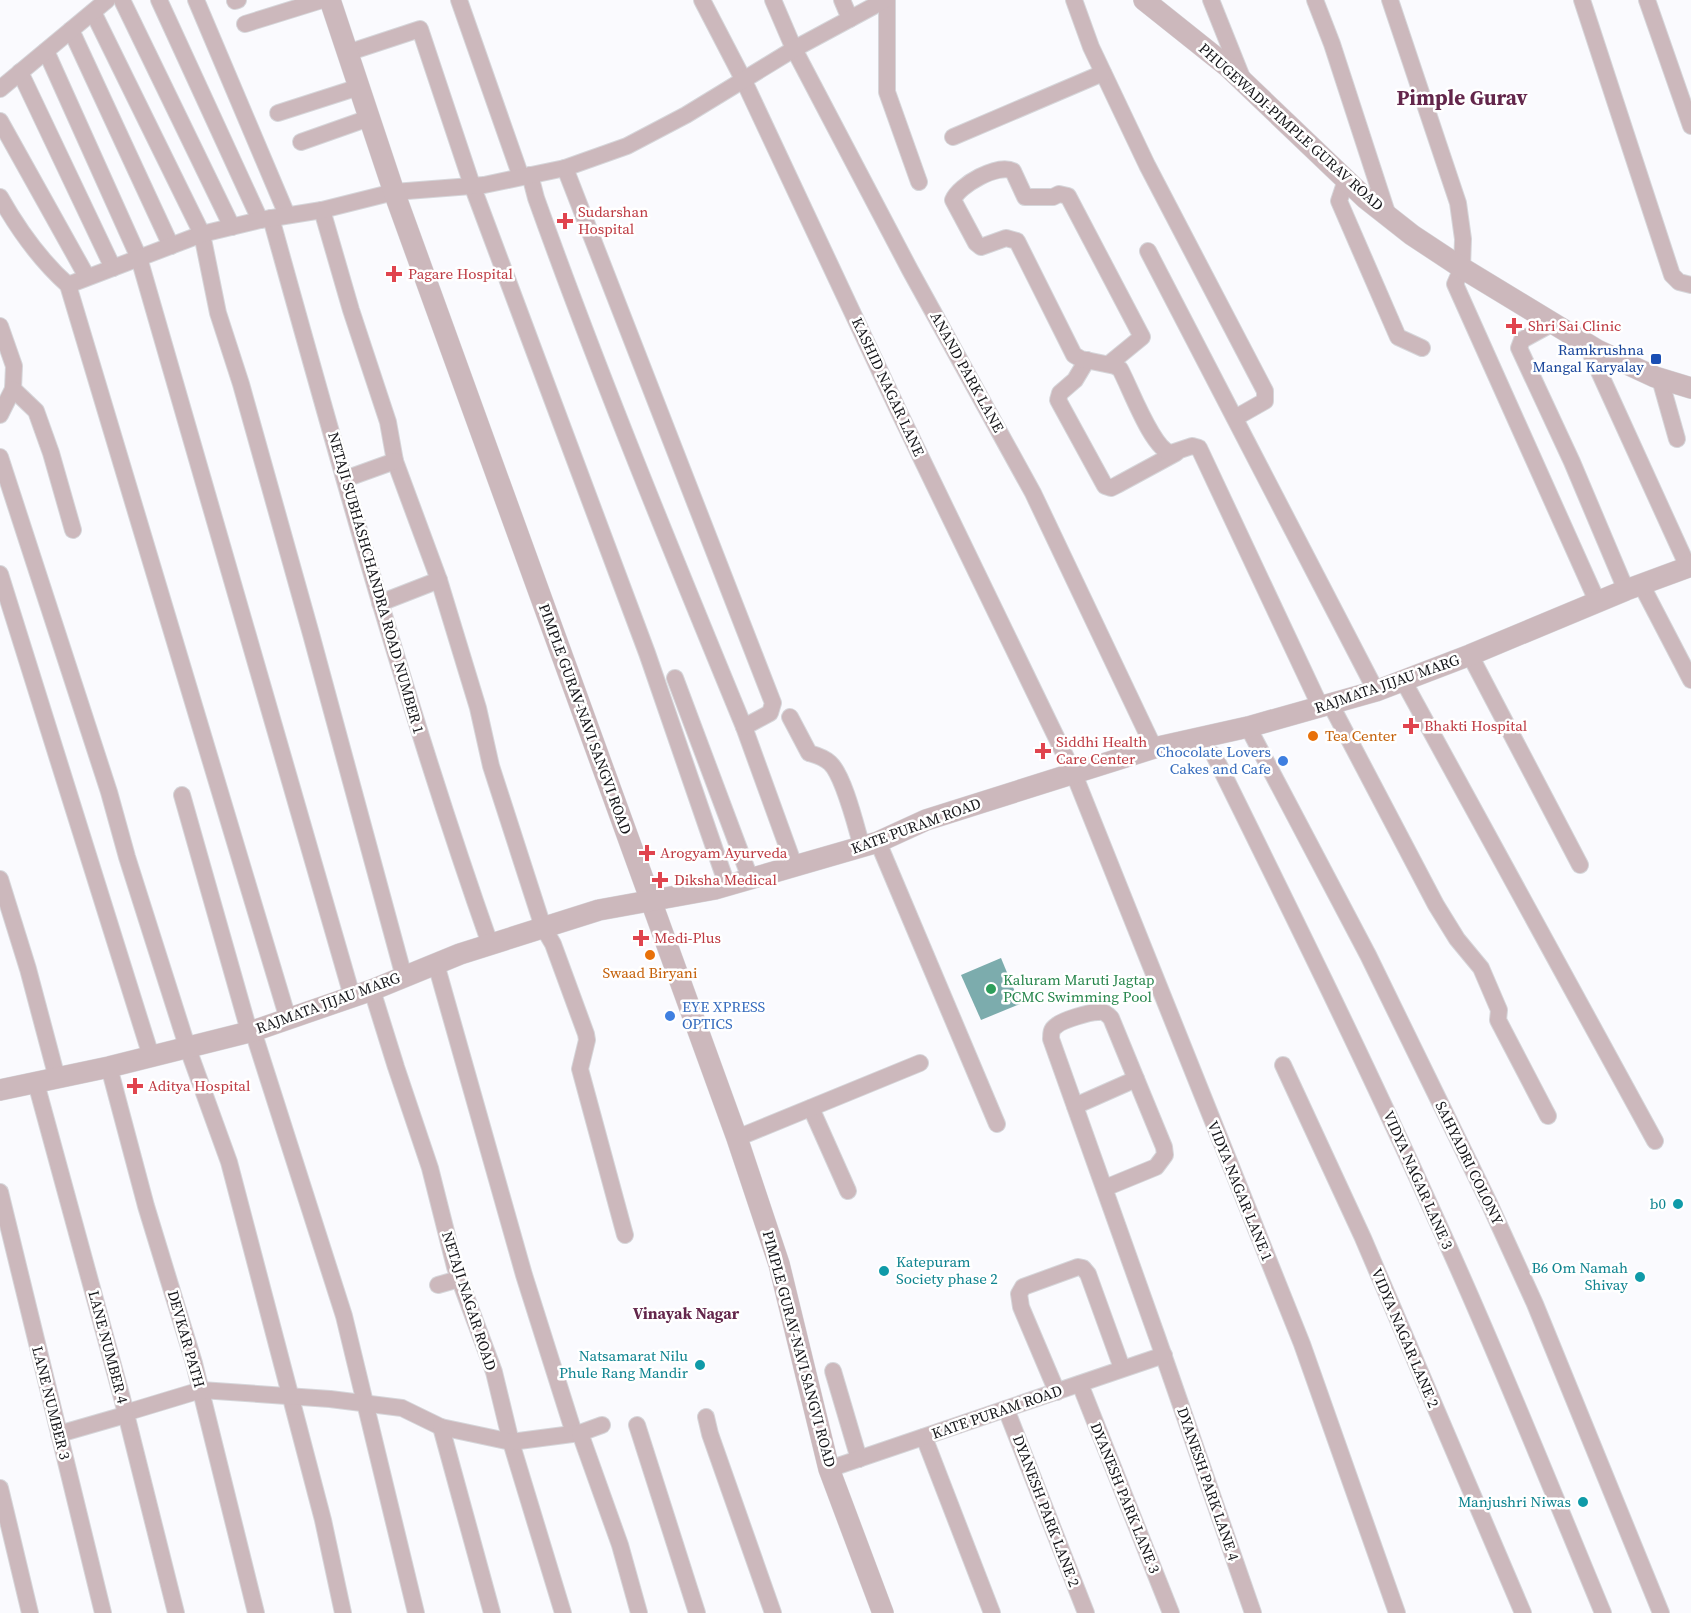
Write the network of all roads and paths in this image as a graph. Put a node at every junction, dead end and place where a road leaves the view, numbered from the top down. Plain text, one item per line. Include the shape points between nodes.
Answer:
1 (107, 0) edge
2 (122, 0) edge
3 (159, 0) edge
4 (196, 0) edge
5 (322, 0) edge
6 (330, 0) edge
7 (459, 0) edge
8 (702, 0) edge
9 (773, 0) edge
10 (842, 0) edge
11 (886, 0) edge
12 (1074, 0) edge
13 (1144, 0) edge
14 (1211, 0) edge
15 (1315, 0) edge
16 (1390, 0) edge
17 (1582, 0) edge
18 (1647, 0) edge
19 (93, 12) junction
20 (850, 19) junction
21 (245, 24) dead end
22 (71, 30) junction
23 (794, 49) junction
24 (46, 51) junction
25 (347, 53) junction
26 (20, 72) junction
27 (1103, 73) junction
28 (743, 79) junction
29 (1245, 83) junction
30 (359, 87) junction
31 (0, 89) edge
32 (278, 113) dead end
33 (369, 118) junction
34 (0, 121) edge
35 (1691, 126) edge
36 (953, 137) dead end
37 (301, 142) dead end
38 (565, 168) junction
39 (526, 176) junction
40 (1346, 180) junction
41 (919, 182) dead end
42 (472, 185) junction
43 (394, 192) junction
44 (0, 197) edge
45 (322, 210) junction
46 (1389, 216) junction
47 (273, 218) junction
48 (232, 227) junction
49 (202, 234) junction
50 (171, 246) junction
51 (1148, 250) dead end
52 (140, 258) junction
53 (113, 268) junction
54 (1462, 268) junction
55 (87, 277) junction
56 (68, 285) junction
57 (1691, 285) edge
58 (1553, 323) junction
59 (0, 326) edge
60 (1586, 343) junction
61 (1422, 348) dead end
62 (1087, 360) junction
63 (1109, 364) junction
64 (1660, 379) junction
65 (1691, 388) edge
66 (13, 389) junction
67 (0, 415) edge
68 (1235, 418) junction
69 (1677, 439) dead end
70 (1176, 453) junction
71 (0, 457) edge
72 (395, 461) junction
73 (345, 479) junction
74 (73, 531) dead end
75 (1689, 567) edge
76 (0, 574) edge
77 (439, 580) junction
78 (1633, 587) junction
79 (1597, 601) junction
80 (380, 603) junction
81 (1470, 655) junction
82 (675, 678) dead end
83 (1691, 680) edge
84 (1404, 681) junction
85 (1376, 691) junction
86 (1326, 706) junction
87 (790, 717) dead end
88 (744, 727) junction
89 (1248, 727) junction
90 (1154, 748) junction
91 (1215, 755) dead end
92 (1074, 774) junction
93 (182, 795) dead end
94 (870, 844) junction
95 (794, 865) junction
96 (1580, 865) dead end
97 (750, 878) junction
98 (0, 879) edge
99 (728, 885) junction
100 (652, 901) junction
101 (543, 927) junction
102 (490, 944) junction
103 (436, 964) junction
104 (404, 977) junction
105 (362, 993) junction
106 (288, 1019) junction
107 (251, 1031) junction
108 (187, 1046) junction
109 (151, 1056) junction
110 (920, 1063) dead end
111 (1283, 1065) dead end
112 (109, 1067) junction
113 (46, 1080) junction
114 (1136, 1080) junction
115 (0, 1090) edge
116 (1075, 1106) junction
117 (811, 1108) junction
118 (1548, 1116) dead end
119 (997, 1124) dead end
120 (737, 1138) junction
121 (1654, 1141) dead end
122 (1105, 1188) junction
123 (848, 1191) dead end
124 (0, 1192) edge
125 (625, 1234) dead end
126 (459, 1279) junction
127 (438, 1286) dead end
128 (1164, 1355) junction
129 (1122, 1368) junction
130 (833, 1371) dead end
131 (1080, 1384) junction
132 (201, 1390) junction
133 (1057, 1392) junction
134 (292, 1397) junction
135 (367, 1404) junction
136 (1006, 1409) junction
137 (125, 1414) junction
138 (706, 1417) dead end
139 (602, 1425) dead end
140 (637, 1425) dead end
141 (441, 1427) junction
142 (576, 1431) junction
143 (59, 1434) junction
144 (924, 1437) junction
145 (511, 1442) junction
146 (859, 1459) junction
147 (829, 1469) junction
148 (0, 1488) edge
149 (30, 1613) edge
150 (103, 1613) edge
151 (176, 1613) edge
152 (256, 1613) edge
153 (343, 1613) edge
154 (416, 1613) edge
155 (492, 1613) edge
156 (563, 1613) edge
157 (639, 1613) edge
158 (698, 1613) edge
159 (773, 1613) edge
160 (883, 1613) edge
161 (992, 1613) edge
162 (1086, 1613) edge
163 (1171, 1613) edge
164 (1253, 1613) edge
165 (1397, 1613) edge
166 (1523, 1613) edge
167 (1603, 1613) edge
168 (1661, 1613) edge

1 - 19 street
2 - 48 street
3 - 47 street
4 - 47 street
5 - 21 street
6 - 25 street, PIMPLE GURAV-NAVI SANGVI ROAD
7 - 39 street
8 - 28 street, KASHID NAGAR LANE
9 - 23 street, ANAND PARK LANE
10 - 20 street
11 - 20 street
11 - 41 street via 887,92
12 - 27 street
13 - 29 street, PHUGEWADI-PIMPLE GURAV ROAD
14 - 29 street
15 - 46 street
16 - 54 street via 1458,203
17 - 57 street via 1672,275
18 - 35 street
19 - 22 street
19 - 49 street
20 - 23 street
22 - 24 street
22 - 50 street
23 - 28 street
23 - 90 street, ANAND PARK LANE via 1033,493
24 - 26 street
24 - 52 street, NETAJI NAGAR ROAD
25 - 30 street, PIMPLE GURAV-NAVI SANGVI ROAD
25 - 42 street via 420,29
26 - 31 street
26 - 53 street
27 - 36 street
27 - 68 street via 1264,391 1265,401
28 - 38 street via 627,146
28 - 92 street, KASHID NAGAR LANE
29 - 40 street, PHUGEWADI-PIMPLE GURAV ROAD
30 - 32 street
30 - 33 street, PIMPLE GURAV-NAVI SANGVI ROAD
33 - 37 street
33 - 43 street, PIMPLE GURAV-NAVI SANGVI ROAD
34 - 55 street
38 - 39 street
38 - 88 street via 773,703 770,713
39 - 42 street
39 - 88 street via 656,514
40 - 46 street, PHUGEWADI-PIMPLE GURAV ROAD
40 - 61 street via 1339,201 1398,337
42 - 43 street
42 - 99 street via 647,653
43 - 45 street
43 - 100 street, PIMPLE GURAV-NAVI SANGVI ROAD
44 - 56 street via 54,273
45 - 47 street
45 - 72 street via 388,422
46 - 54 street, PHUGEWADI-PIMPLE GURAV ROAD
47 - 48 street
47 - 73 street, NETAJI SUBHASHCHANDRA ROAD NUMBER 1
48 - 49 street
49 - 50 street
49 - 104 street via 218,313
50 - 52 street
51 - 68 street
52 - 53 street
52 - 105 street, NETAJI NAGAR ROAD
53 - 55 street
54 - 58 street, PHUGEWADI-PIMPLE GURAV ROAD
54 - 79 street via 1455,284
55 - 56 street
56 - 106 street
58 - 60 street, PHUGEWADI-PIMPLE GURAV ROAD
58 - 78 street via 1522,340 1519,348
59 - 66 street via 14,366
60 - 64 street, PHUGEWADI-PIMPLE GURAV ROAD
60 - 75 street
62 - 63 street
62 - 63 street via 1074,355 1017,241 1006,238 981,247 953,200 991,171 1013,171 1025,197 1068,196 1142,337
62 - 70 street via 1058,400 1105,486 1118,485
63 - 70 street via 1120,369 1152,436 1162,449
64 - 65 street, PHUGEWADI-PIMPLE GURAV ROAD
64 - 69 street
66 - 67 street
66 - 74 street via 36,411
68 - 85 street
70 - 86 street via 1192,446 1199,448
71 - 108 street
72 - 73 street
72 - 77 street
73 - 80 street, NETAJI SUBHASHCHANDRA ROAD NUMBER 1
75 - 78 street, RAJMATA JIJAU MARG
76 - 109 street
77 - 80 street
77 - 101 street via 478,708 490,766
78 - 79 street, RAJMATA JIJAU MARG
78 - 83 street
79 - 81 street, RAJMATA JIJAU MARG
80 - 102 street, NETAJI SUBHASHCHANDRA ROAD NUMBER 1 via 449,828
81 - 84 street, RAJMATA JIJAU MARG
81 - 96 street
82 - 97 street
84 - 85 street, RAJMATA JIJAU MARG
84 - 121 street
85 - 86 street, RAJMATA JIJAU MARG
86 - 89 street, RAJMATA JIJAU MARG
86 - 118 street via 1436,905 1481,968 1499,1010 1498,1020
87 - 94 street via 808,753 831,763
88 - 95 street
89 - 90 street, RAJMATA JIJAU MARG
89 - 168 street, SAHYADRI COLONY via 1373,966 1498,1223
90 - 92 street, RAJMATA JIJAU MARG
91 - 167 street, VIDYA NAGAR LANE 3 via 1431,1209
92 - 94 street, KATE PURAM ROAD via 926,820
92 - 165 street, VIDYA NAGAR LANE 1 via 1302,1344
93 - 107 street
94 - 95 street, KATE PURAM ROAD
94 - 119 street
95 - 97 street, KATE PURAM ROAD
97 - 99 street, KATE PURAM ROAD
98 - 113 street, LANE NUMBER 4 via 28,969
99 - 100 street, KATE PURAM ROAD
100 - 101 street, RAJMATA JIJAU MARG via 599,910
100 - 120 street, PIMPLE GURAV-NAVI SANGVI ROAD
101 - 102 street, RAJMATA JIJAU MARG
101 - 125 street via 586,1034 580,1069
102 - 103 street, RAJMATA JIJAU MARG
103 - 104 street, RAJMATA JIJAU MARG
103 - 142 street via 524,1275
104 - 105 street, RAJMATA JIJAU MARG
105 - 106 street, RAJMATA JIJAU MARG
105 - 126 street, NETAJI NAGAR ROAD via 396,1067 430,1168
106 - 107 street, RAJMATA JIJAU MARG
107 - 108 street, RAJMATA JIJAU MARG
107 - 135 street via 338,1295
108 - 109 street, RAJMATA JIJAU MARG
108 - 134 street via 229,1162
109 - 112 street, RAJMATA JIJAU MARG
110 - 117 street
111 - 166 street, VIDYA NAGAR LANE 2 via 1363,1238
112 - 113 street, RAJMATA JIJAU MARG
112 - 132 street, DEVKAR PATH
113 - 115 street, RAJMATA JIJAU MARG
113 - 137 street, LANE NUMBER 4
114 - 116 street
114 - 116 street, DYANESH PARK LANE 4 via 1106,1013 1099,1011 1064,1021 1051,1032
114 - 122 street via 1165,1155 1156,1167
116 - 122 street, DYANESH PARK LANE 4
117 - 120 street
117 - 123 street
120 - 147 street, PIMPLE GURAV-NAVI SANGVI ROAD via 779,1263
122 - 128 street, DYANESH PARK LANE 4
124 - 143 street, LANE NUMBER 3
126 - 127 street
126 - 145 street, NETAJI NAGAR ROAD via 494,1372
128 - 129 street, KATE PURAM ROAD
128 - 164 street, DYANESH PARK LANE 4
129 - 131 street, KATE PURAM ROAD
129 - 133 street via 1083,1268 1023,1287 1019,1294 1021,1307
130 - 146 street
131 - 133 street, KATE PURAM ROAD
131 - 163 street, DYANESH PARK LANE 3
132 - 134 street
132 - 137 street
132 - 152 street, DEVKAR PATH
133 - 136 street, KATE PURAM ROAD
134 - 135 street
134 - 153 street
135 - 141 street via 402,1408
135 - 154 street
136 - 144 street, KATE PURAM ROAD
136 - 162 street, DYANESH PARK LANE 2
137 - 143 street
137 - 151 street, LANE NUMBER 4
138 - 159 street
139 - 142 street
140 - 158 street
141 - 145 street
141 - 155 street
142 - 145 street
142 - 157 street via 620,1545
143 - 150 street, LANE NUMBER 3
144 - 146 street, KATE PURAM ROAD
144 - 161 street
145 - 156 street, NETAJI NAGAR ROAD
146 - 147 street, KATE PURAM ROAD
147 - 160 street, PIMPLE GURAV-NAVI SANGVI ROAD
148 - 149 street

